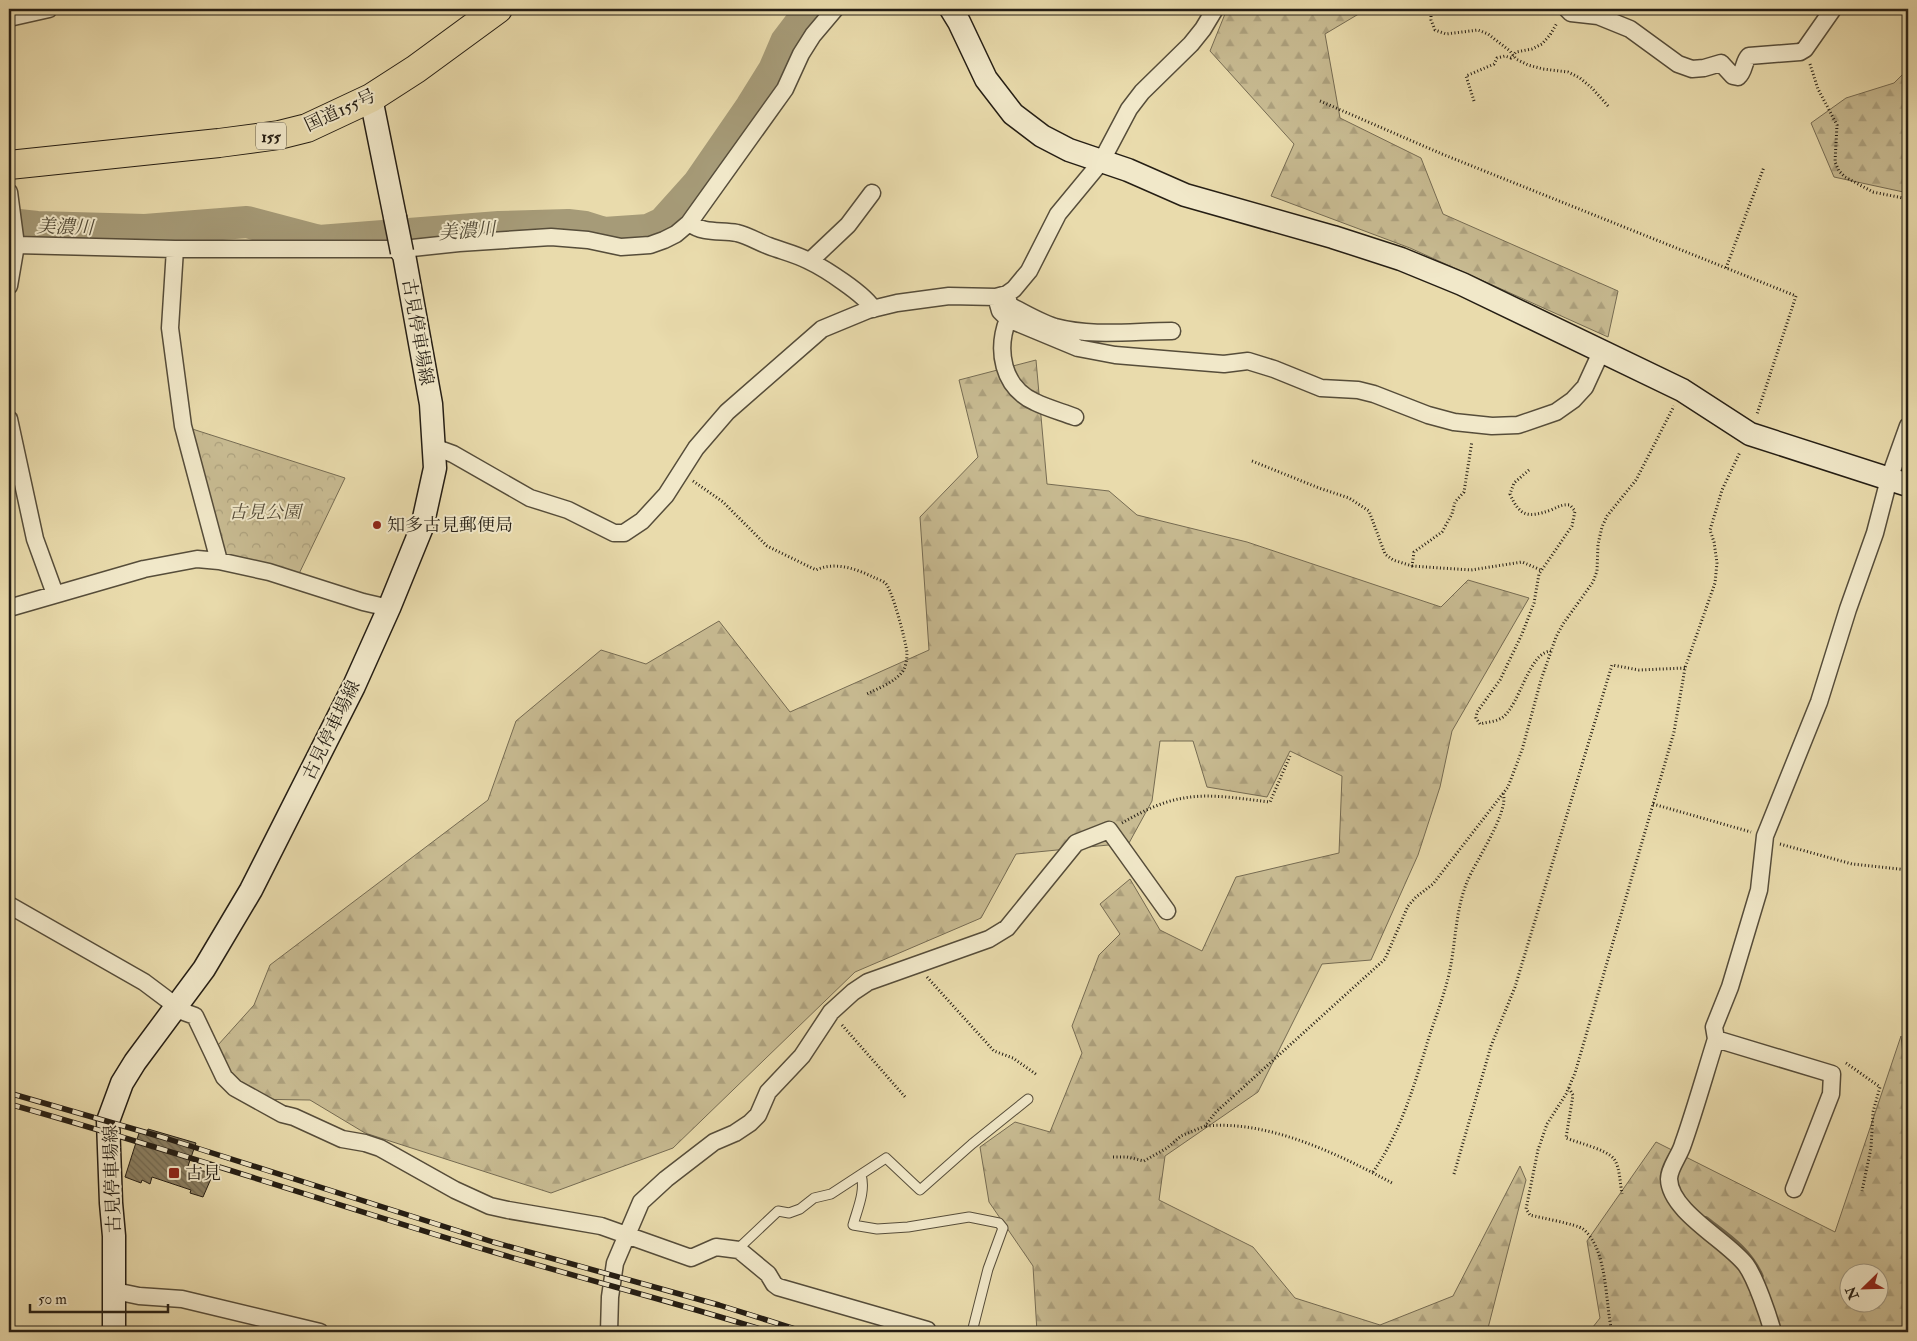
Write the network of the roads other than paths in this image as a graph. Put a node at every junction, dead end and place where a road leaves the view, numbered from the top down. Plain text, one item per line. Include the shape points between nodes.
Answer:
1 (48, 9) edge
2 (498, 9) edge
3 (835, 9) edge
4 (951, 9) edge
5 (1215, 9) edge
6 (1833, 9) edge
7 (1562, 15) edge
8 (9, 18) edge
9 (371, 98) junction
10 (1101, 162) junction
11 (9, 165) edge
12 (872, 193) dead end
13 (10, 196) edge
14 (689, 223) junction
15 (16, 244) junction
16 (175, 248) junction
17 (402, 251) junction
18 (810, 261) junction
19 (9, 286) edge
20 (1002, 296) junction
21 (874, 309) junction
22 (1008, 319) junction
23 (1172, 331) dead end
24 (1602, 350) junction
25 (1075, 417) dead end
26 (9, 418) edge
27 (1908, 426) edge
28 (434, 450) junction
29 (1899, 482) edge
30 (220, 561) junction
31 (55, 594) junction
32 (9, 608) edge
33 (389, 608) junction
34 (9, 905) edge
35 (1167, 911) dead end
36 (176, 1004) junction
37 (1716, 1039) junction
38 (1028, 1099) dead end
39 (861, 1175) junction
40 (1794, 1188) dead end
41 (628, 1234) junction
42 (739, 1250) junction
43 (115, 1291) junction
44 (114, 1332) edge
45 (320, 1332) edge
46 (609, 1332) edge
47 (929, 1332) edge
48 (972, 1332) edge
49 (1773, 1332) edge

1 - 8 street
2 - 9 highway, 国道155号 / 155
3 - 14 street via 813,34 785,89
4 - 10 main road via 986,79 1013,114 1042,136
5 - 10 street via 1203,29 1129,109
6 - 7 street via 1805,49 1749,56 1738,77 1721,63 1692,69 1678,64 1630,29 1598,16
9 - 11 highway, 国道155号 / 155 via 307,128 279,135
9 - 17 main road, 古見停車場線, bridge
10 - 20 street via 1058,214 1029,271 1014,289
10 - 24 main road via 1185,195 1401,259
12 - 18 street via 848,224
13 - 15 street
14 - 17 street via 664,240 633,247 550,237 459,243
14 - 18 street via 703,230 751,237
15 - 16 street
15 - 19 street
16 - 17 street
16 - 30 street via 170,328 183,426
17 - 28 main road, 古見停車場線 via 431,404
18 - 21 street via 862,296
20 - 21 street via 949,296
20 - 22 street via 1000,311
20 - 23 street via 1009,305 1030,316 1077,331
21 - 28 street via 822,329 728,412 696,448 666,495 642,521 624,533 614,533 568,510 530,498 453,454
22 - 24 street via 1078,348 1184,361 1224,364 1248,361 1321,388 1358,390 1454,422 1492,426 1518,425 1556,412 1585,387
22 - 25 street via 1002,341 1002,358 1015,388 1033,402
24 - 29 main road via 1682,390 1750,434
26 - 31 street via 35,539
27 - 29 street
28 - 33 main road, 古見停車場線 via 435,468 422,528
29 - 37 street via 1875,533 1819,702 1765,836 1759,890 1730,987 1714,1027
30 - 31 street via 197,560 144,569
30 - 33 street via 269,572
31 - 32 street
33 - 36 main road, 古見停車場線 via 354,686 251,890 204,969
34 - 36 street via 135,976
35 - 41 street via 1109,830 1076,843 1007,928 990,939 868,982 853,992 831,1012 802,1056 768,1092 758,1115 735,1133 714,1142 666,1179 641,1202
36 - 41 street via 195,1016 224,1077 235,1088 282,1114 342,1139 380,1148 490,1206 602,1226
36 - 43 main road, 古見停車場線 via 122,1083 108,1121
37 - 40 street via 1832,1074 1831,1094
37 - 49 street via 1683,1146 1669,1179 1672,1191 1700,1226 1733,1250 1748,1267
38 - 39 lane via 920,1190 886,1158
39 - 42 lane via 789,1214 778,1211
39 - 48 lane via 862,1192 853,1225 878,1229 908,1227 969,1217 999,1223 1003,1228 988,1269
41 - 42 street via 691,1258 716,1247
41 - 46 street via 615,1263
42 - 47 street via 768,1274 778,1287
43 - 44 main road, 古見停車場線
43 - 45 street via 182,1299

